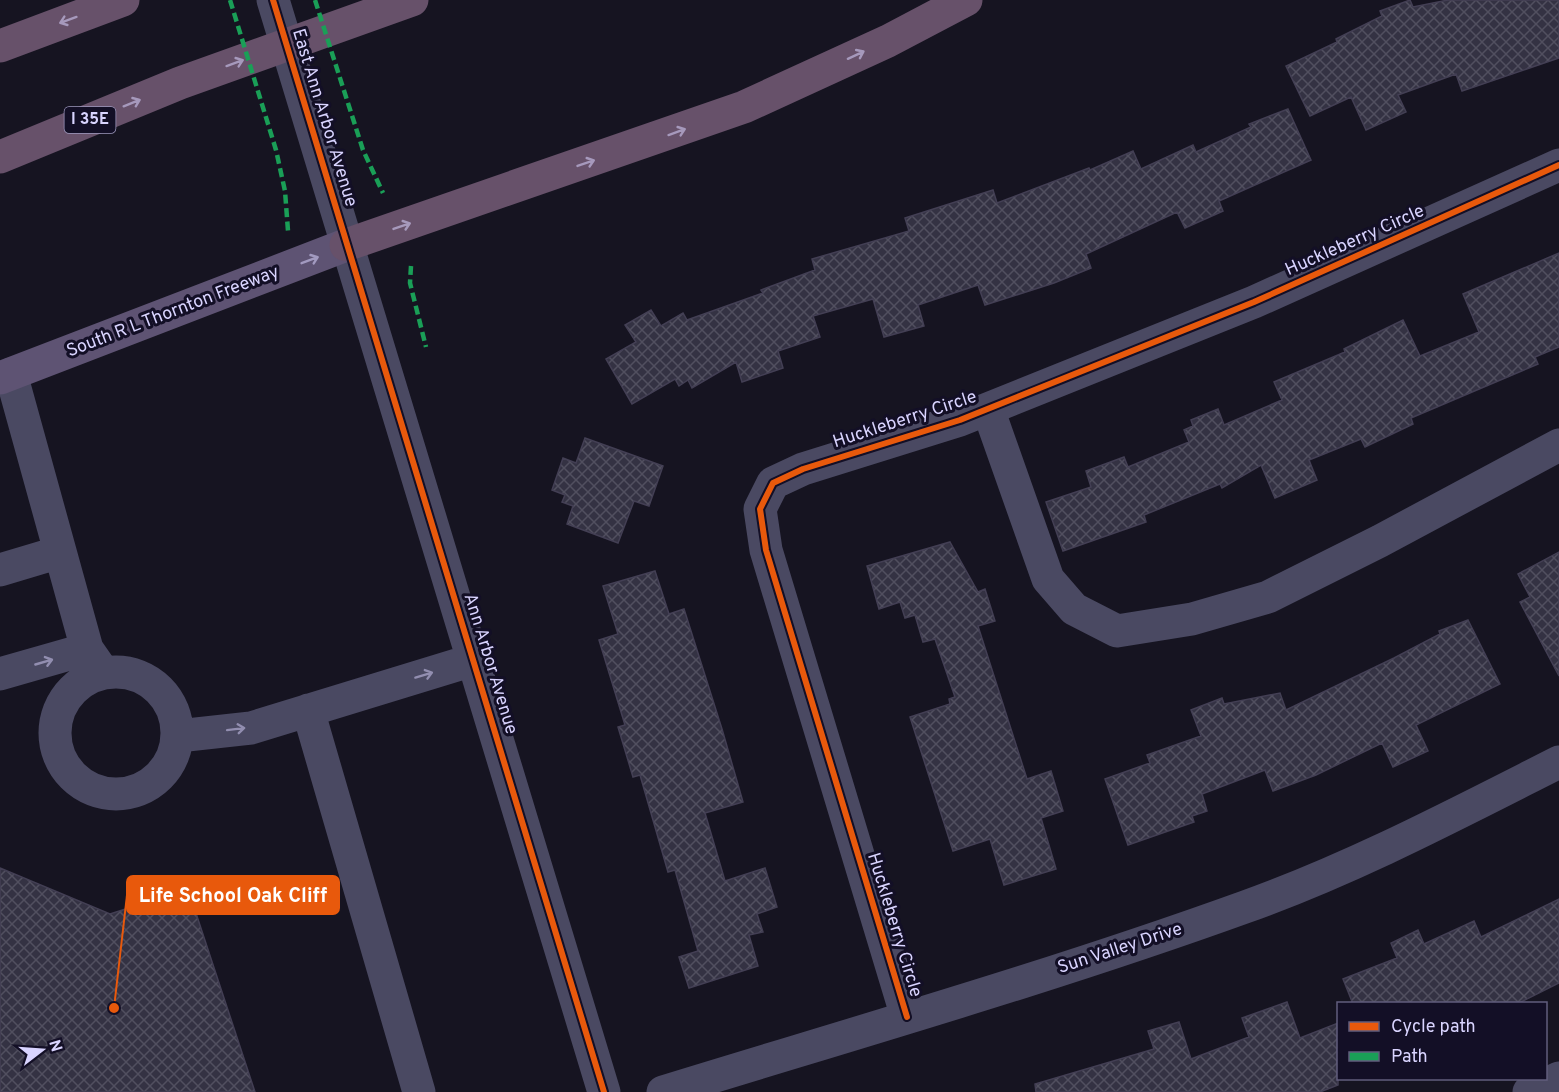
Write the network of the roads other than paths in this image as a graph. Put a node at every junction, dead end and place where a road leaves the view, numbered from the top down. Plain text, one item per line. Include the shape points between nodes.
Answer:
1 (123, 0) edge
2 (273, 0) edge
3 (966, 0) edge
4 (404, 3) edge
5 (0, 46) edge
6 (0, 157) edge
7 (1559, 165) edge
8 (346, 245) junction
9 (5, 376) edge
10 (988, 409) junction
11 (1559, 445) edge
12 (60, 552) junction
13 (0, 570) edge
14 (472, 660) junction
15 (95, 661) junction
16 (0, 674) edge
17 (308, 710) junction
18 (178, 736) junction
19 (1559, 762) edge
20 (907, 1017) junction
21 (1559, 1078) edge
22 (599, 1091) edge
23 (419, 1092) edge
24 (663, 1092) edge
25 (1529, 1092) edge

1 -> 5 highway
2 - 8 street, East Ann Arbor Avenue
8 -> 3 highway via 744,107
6 -> 4 highway, I 35E via 180,83
7 - 10 street, Huckleberry Circle via 1254,303
9 -> 8 main road, South R L Thornton Freeway
8 - 14 street, Ann Arbor Avenue
9 - 12 street
10 - 11 street via 1048,579 1074,609 1117,631 1192,619 1268,597
10 - 20 street, Huckleberry Circle via 803,469 773,483 760,509 766,550
12 - 13 street
12 - 15 street
17 -> 14 street
14 - 22 street, Ann Arbor Avenue
16 -> 15 street
15 - 18 street via 142,677 158,688 171,705
15 - 18 street via 84,680 69,693 59,711 55,731 58,751 67,769 81,783 100,792 120,794 140,789 157,778 169,762
18 -> 17 street via 251,728
17 - 23 street
19 - 20 street, Sun Valley Drive via 1393,846 1247,907
20 - 24 street, Sun Valley Drive
21 - 25 street

